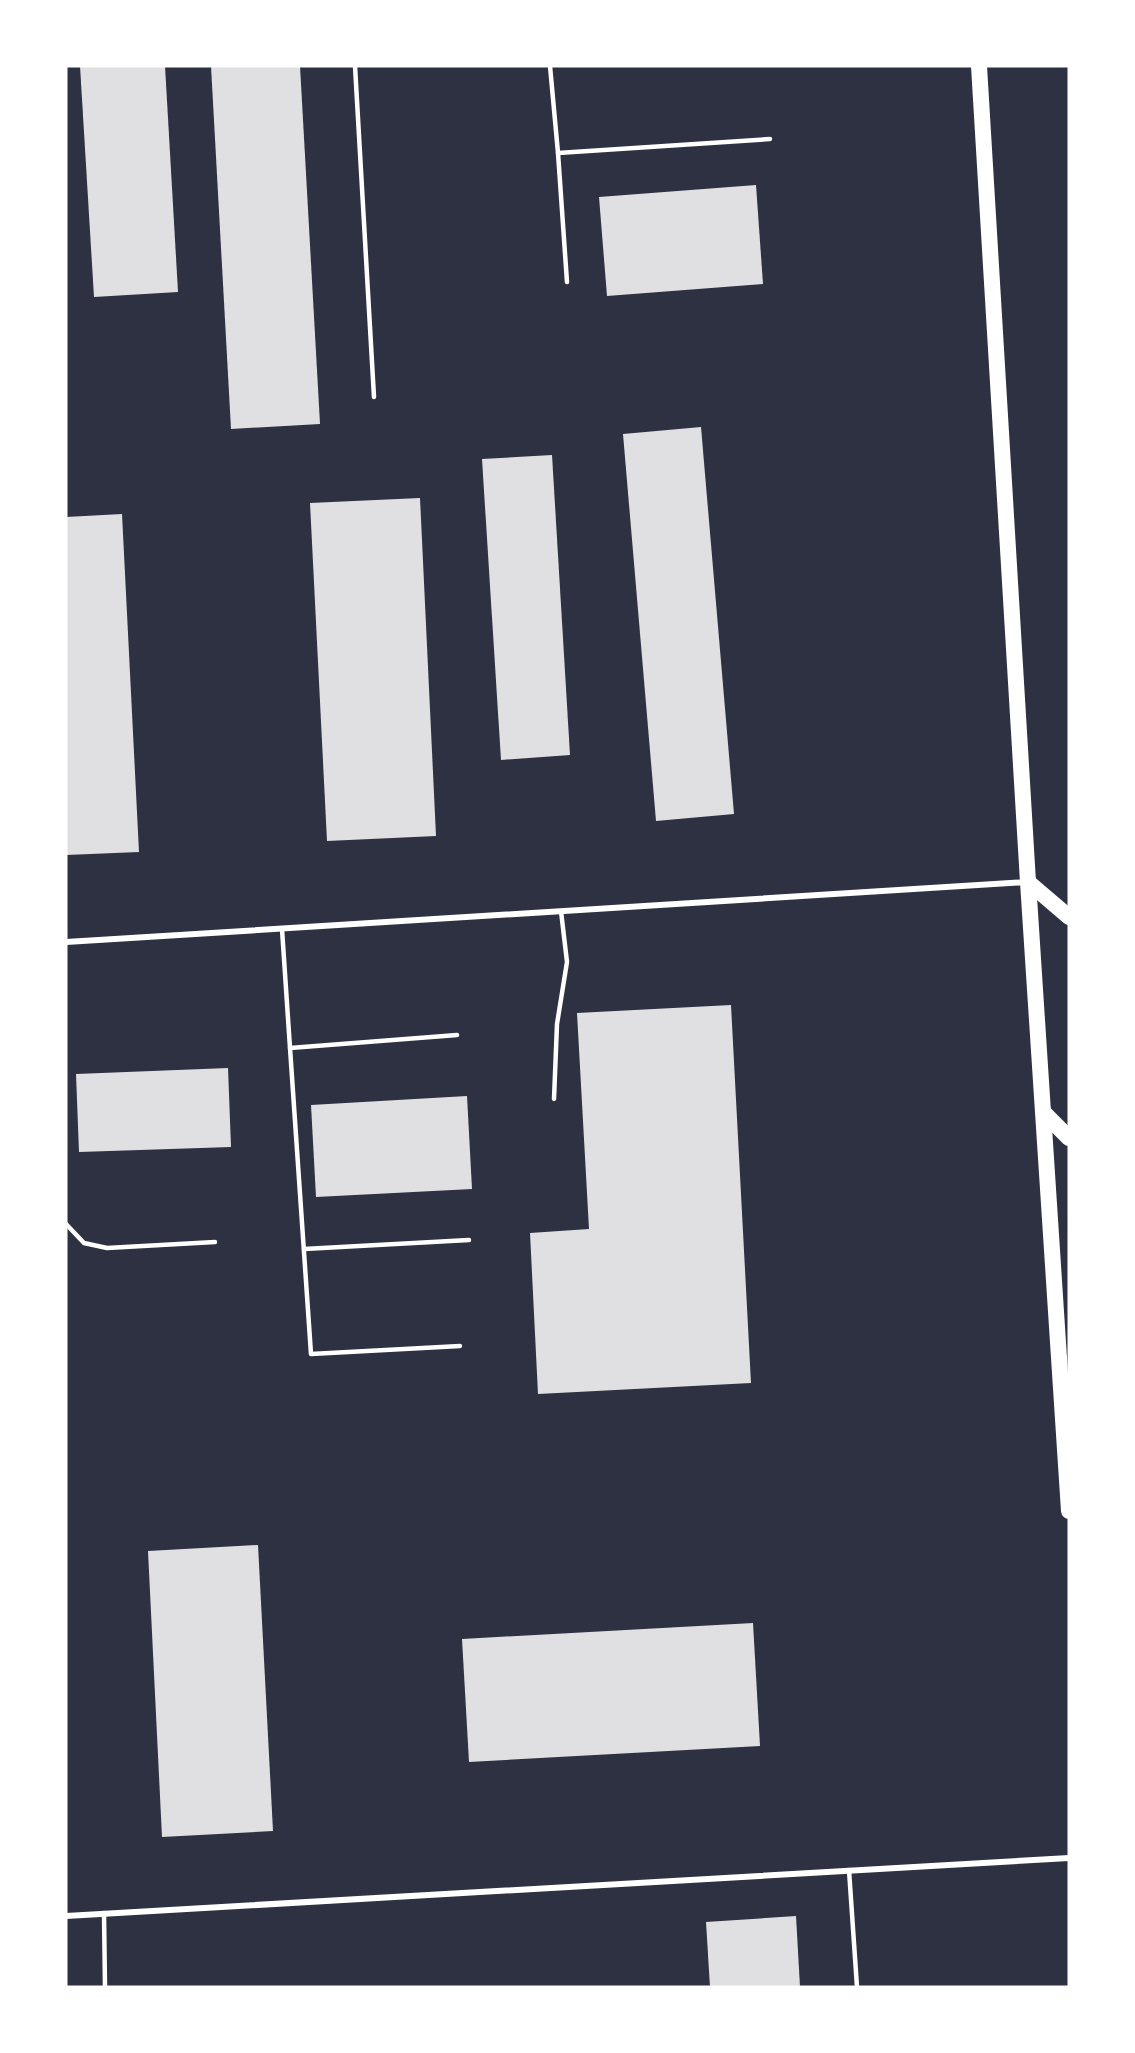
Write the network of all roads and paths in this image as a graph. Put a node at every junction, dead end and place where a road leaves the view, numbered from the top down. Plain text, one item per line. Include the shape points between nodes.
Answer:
1 (356, 66) edge
2 (550, 66) edge
3 (980, 66) edge
4 (770, 139) dead end
5 (558, 153) junction
6 (567, 282) dead end
7 (374, 397) dead end
8 (1028, 882) junction
9 (561, 912) junction
10 (1069, 917) edge
11 (282, 928) junction
12 (66, 942) edge
13 (457, 1035) dead end
14 (290, 1048) junction
15 (554, 1099) dead end
16 (1044, 1113) junction
17 (1069, 1138) edge
18 (66, 1224) edge
19 (469, 1240) dead end
20 (215, 1242) dead end
21 (304, 1249) junction
22 (460, 1346) dead end
23 (1069, 1510) edge
24 (1069, 1858) edge
25 (849, 1870) junction
26 (104, 1913) junction
27 (66, 1916) edge
28 (105, 1987) edge
29 (857, 1987) edge

1 - 7 lane
2 - 5 lane
3 - 8 highway
4 - 5 lane
5 - 6 lane
8 - 9 street
8 - 10 highway
8 - 16 highway
9 - 11 street
9 - 15 lane via 567,962 557,1024
11 - 12 street
11 - 14 lane
13 - 14 lane
14 - 21 lane
16 - 17 highway
16 - 23 highway
18 - 20 lane via 84,1243 107,1248
19 - 21 lane
21 - 22 lane via 311,1353
24 - 25 street
25 - 26 street
25 - 29 lane
26 - 27 street
26 - 28 lane

